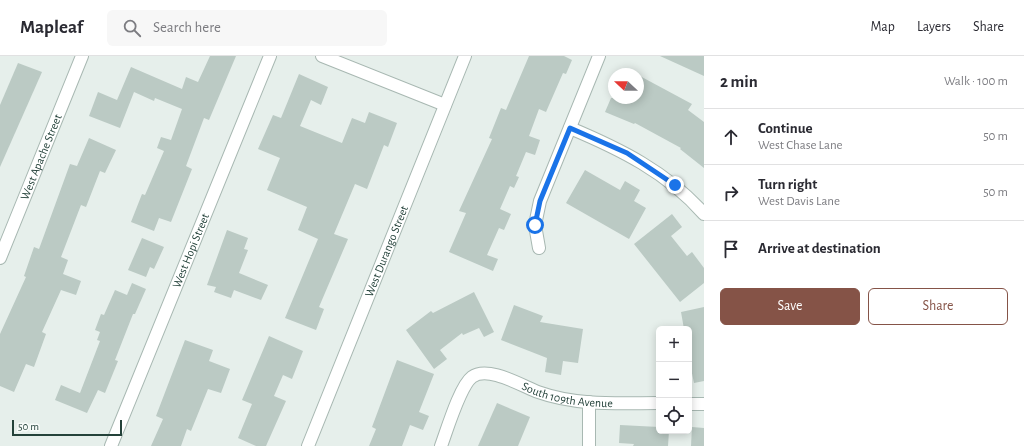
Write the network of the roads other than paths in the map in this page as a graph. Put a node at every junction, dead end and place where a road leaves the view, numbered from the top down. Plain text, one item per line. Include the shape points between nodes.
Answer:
1 (82, 56) edge
2 (270, 56) edge
3 (322, 56) edge
4 (465, 56) edge
5 (599, 56) edge
6 (445, 105) junction
7 (570, 128) junction
8 (704, 214) edge
9 (539, 248) dead end
10 (0, 258) edge
11 (590, 402) junction
12 (656, 403) edge
13 (692, 404) edge
14 (704, 404) edge
15 (112, 446) edge
16 (308, 446) edge
17 (440, 446) edge
18 (589, 446) edge

1 - 10 street, West Apache Street
2 - 15 street, West Hopi Street
3 - 6 street
4 - 6 street, West Durango Street
5 - 7 street
6 - 16 street, West Durango Street
7 - 8 street via 644,163 675,185
7 - 9 street via 537,212 535,225
11 - 12 street, South 109th Avenue
11 - 17 street, South 109th Avenue via 554,398 500,376 479,374 472,377 463,389
11 - 18 street
13 - 14 street

